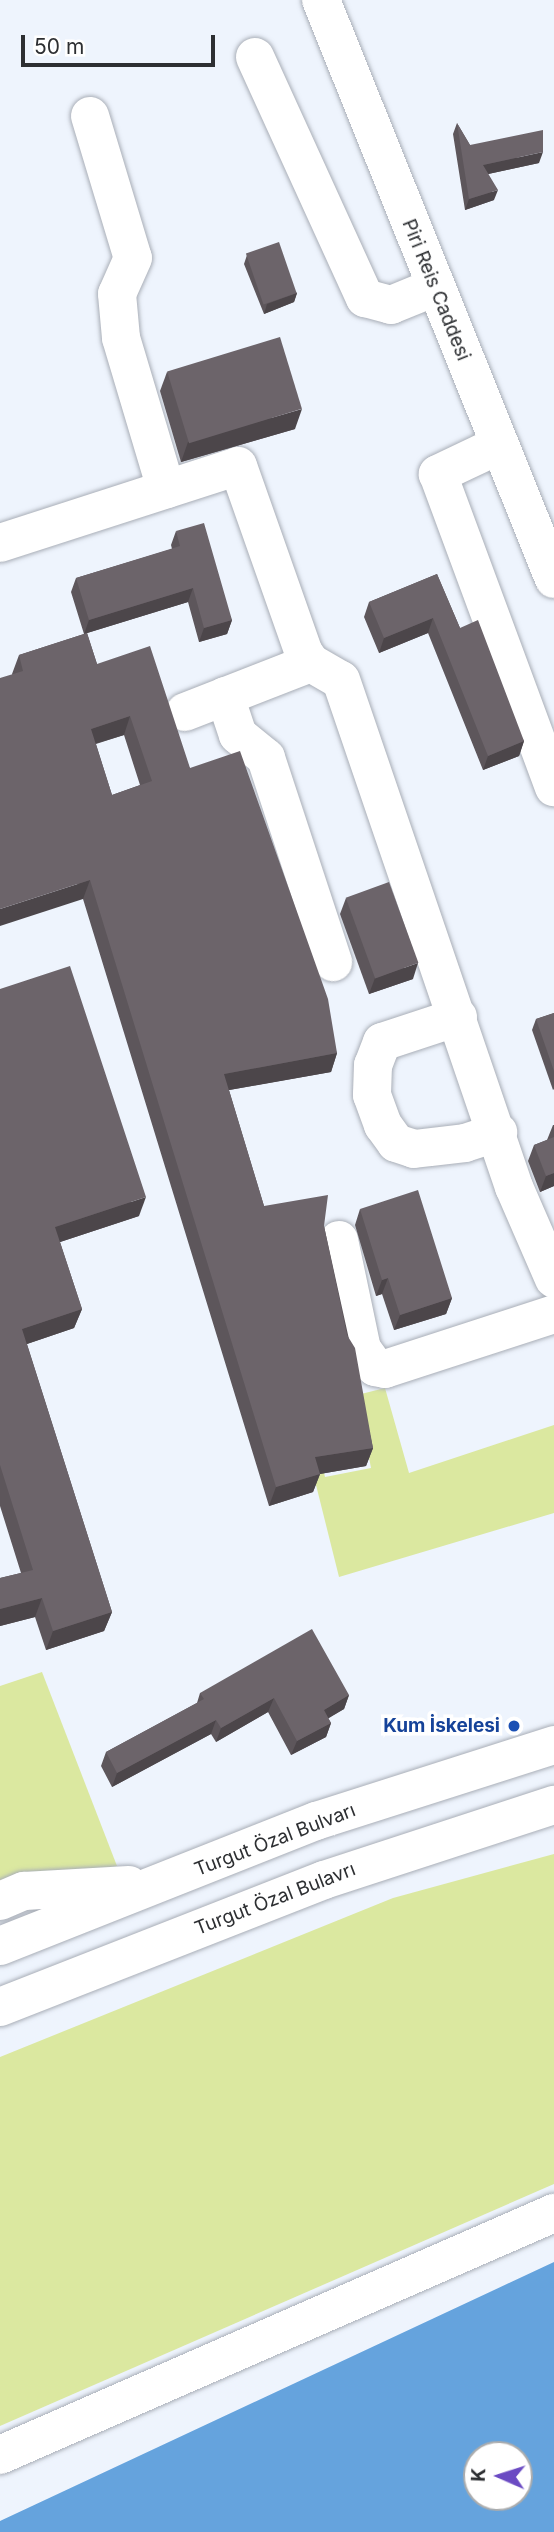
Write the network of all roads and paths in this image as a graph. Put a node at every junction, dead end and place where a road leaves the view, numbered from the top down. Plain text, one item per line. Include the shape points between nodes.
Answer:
1 (321, 0) edge
2 (340, 0) edge
3 (255, 57) dead end
4 (90, 116) dead end
5 (435, 287) junction
6 (499, 445) junction
7 (166, 489) junction
8 (0, 543) edge
9 (554, 543) edge
10 (554, 579) edge
11 (311, 663) junction
12 (225, 696) junction
13 (185, 712) dead end
14 (554, 787) edge
15 (333, 962) dead end
16 (458, 1017) junction
17 (498, 1132) junction
18 (339, 1240) dead end
19 (554, 1279) edge
20 (554, 1314) edge
21 (554, 1745) edge
22 (554, 1805) edge
23 (166, 1883) junction
24 (0, 1901) edge
25 (0, 1946) edge
26 (0, 2007) edge
27 (554, 2213) edge
28 (0, 2455) edge

1 - 5 main road, Piri Reis Caddesi
2 - 9 main road, Piri Reis Caddesi
3 - 5 main road via 365,299 391,305
4 - 7 main road via 133,258 117,294 121,338
5 - 6 main road, Piri Reis Caddesi
6 - 10 main road, Piri Reis Caddesi
6 - 14 main road via 438,474
7 - 8 main road
7 - 11 main road via 238,466
11 - 12 main road
11 - 16 main road via 341,680
12 - 13 main road
12 - 15 main road via 238,735 266,758
16 - 17 main road
16 - 17 main road via 382,1042 373,1065 372,1095 383,1125 396,1143 405,1146 435,1149
17 - 19 main road via 531,1231
18 - 20 main road via 362,1349 375,1367 385,1369
21 - 23 main road, Turgut Özal Bulvarı via 316,1821
22 - 26 main road, Turgut Özal Bulavrı via 324,1880
23 - 24 main road via 24,1891
23 - 25 main road, Turgut Özal Bulvarı
27 - 28 main road

